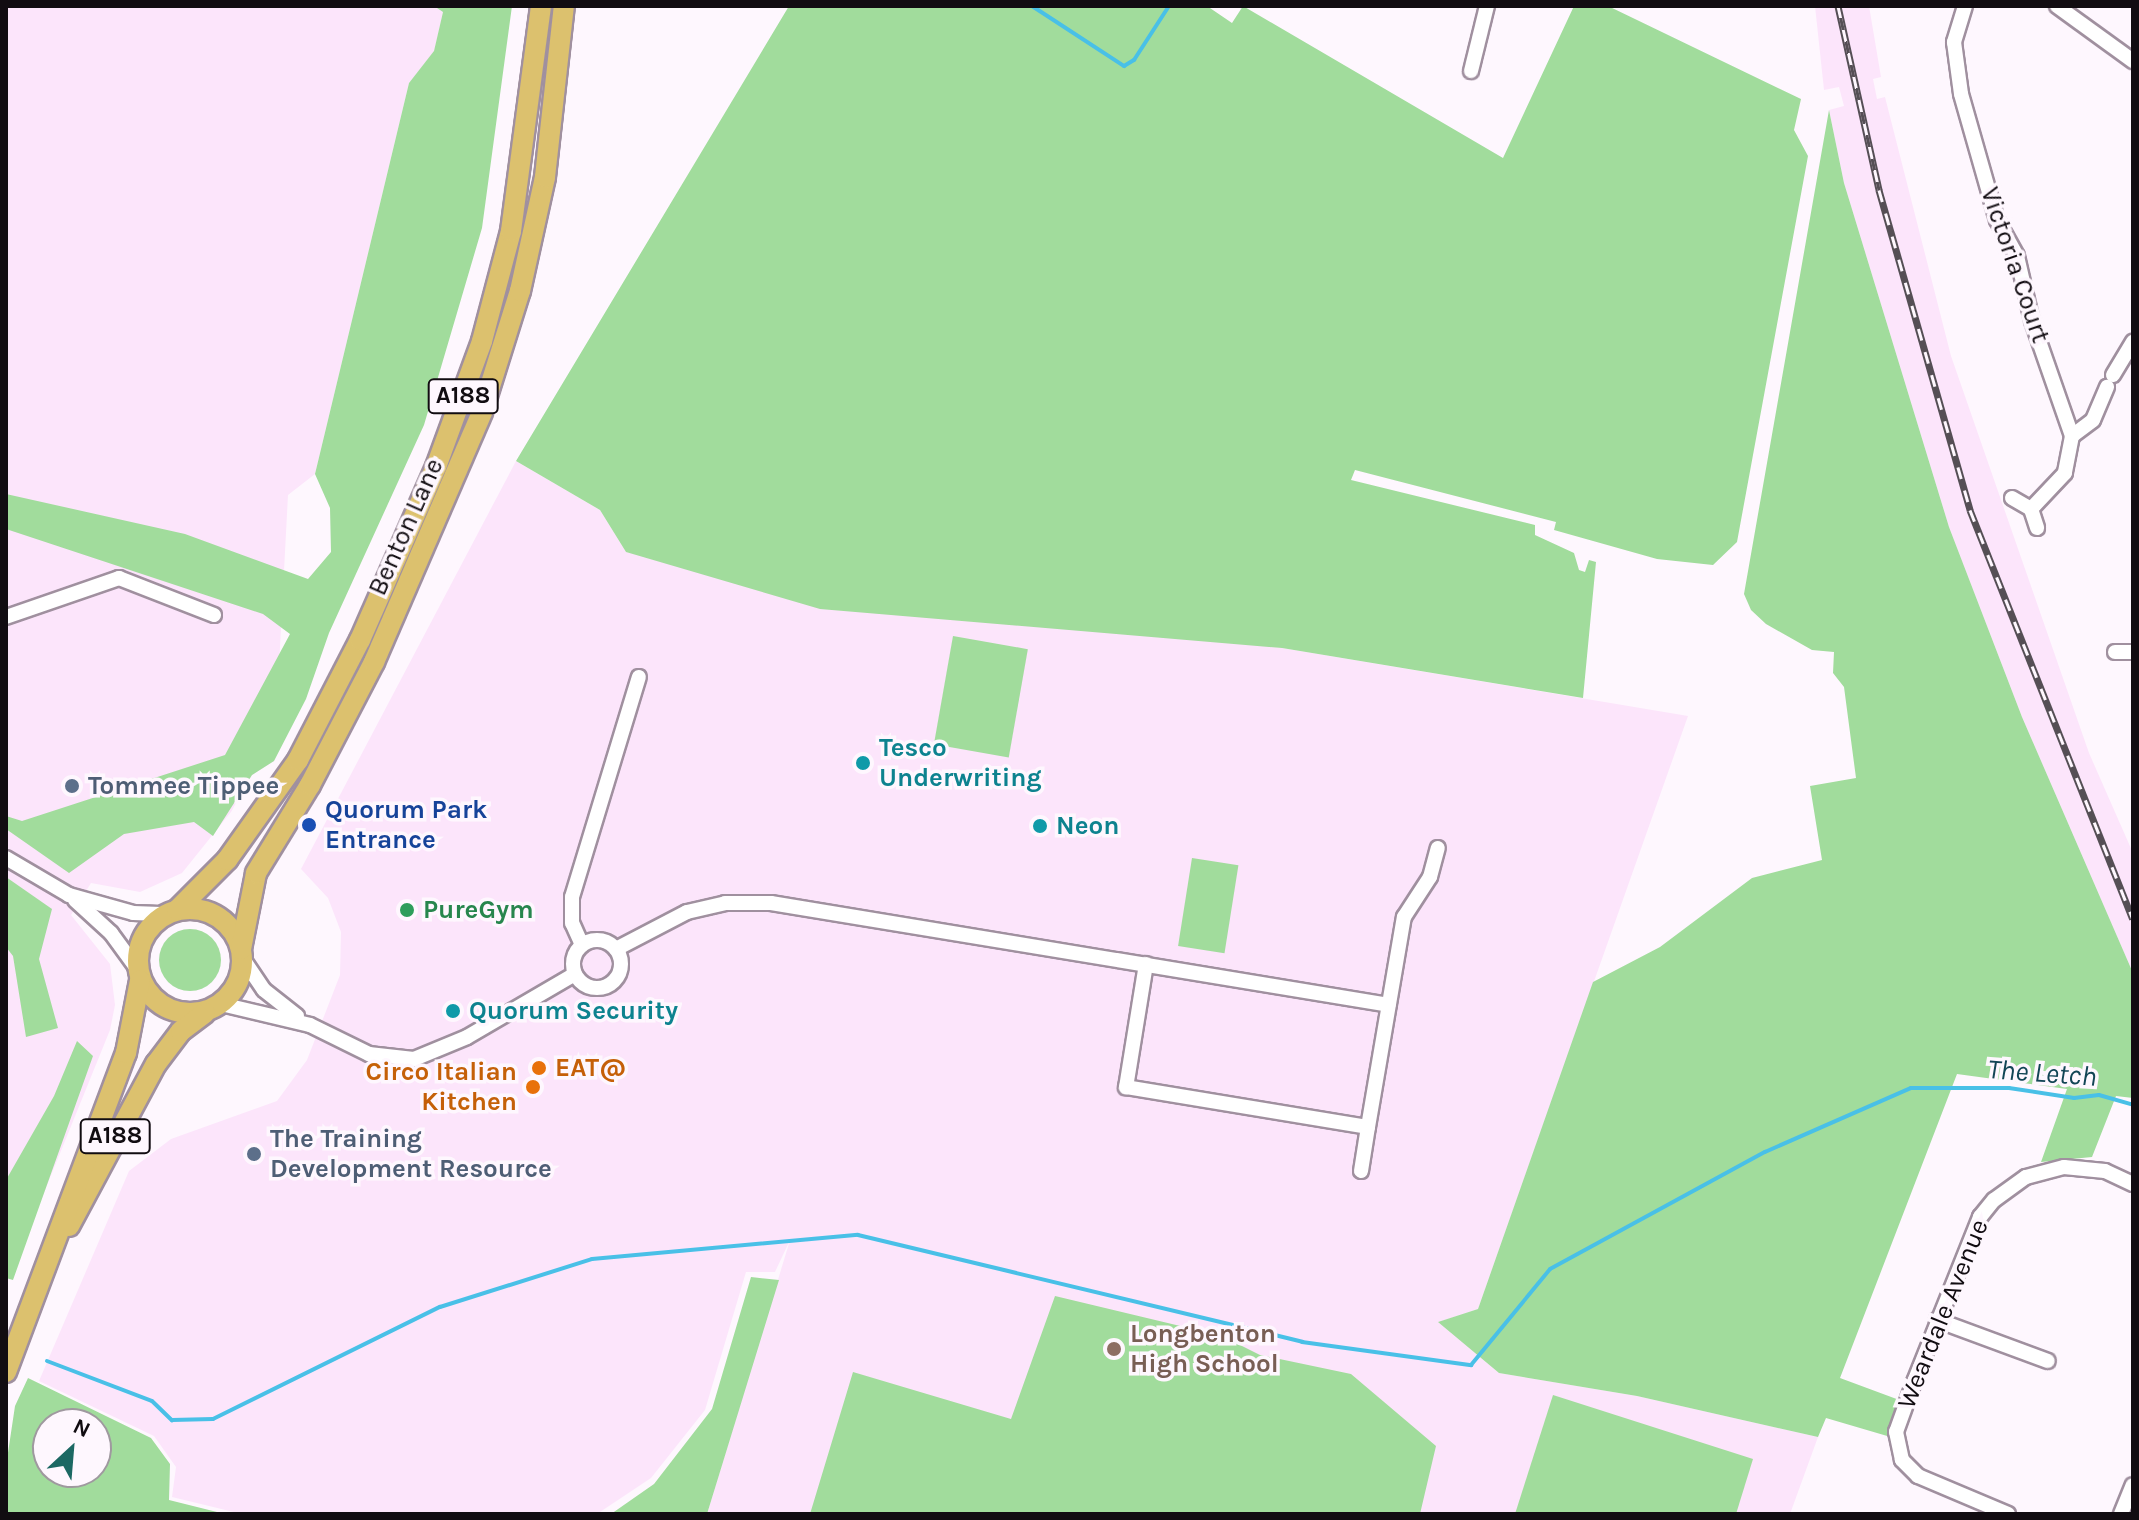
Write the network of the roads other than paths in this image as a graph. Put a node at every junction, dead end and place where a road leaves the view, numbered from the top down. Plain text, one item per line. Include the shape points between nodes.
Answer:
1 (541, 6) edge
2 (564, 6) edge
3 (1965, 6) edge
4 (2057, 6) edge
5 (1483, 7) edge
6 (2133, 61) edge
7 (1471, 71) dead end
8 (2133, 342) edge
9 (2072, 436) junction
10 (2012, 498) dead end
11 (2031, 509) junction
12 (2037, 528) dead end
13 (214, 615) dead end
14 (6, 617) edge
15 (2115, 652) dead end
16 (2133, 652) edge
17 (639, 677) dead end
18 (1438, 848) dead end
19 (6, 858) edge
20 (69, 895) junction
21 (173, 912) junction
22 (582, 945) junction
23 (616, 949) junction
24 (242, 954) junction
25 (1146, 964) junction
26 (575, 974) junction
27 (139, 975) junction
28 (1389, 1005) junction
29 (216, 1007) junction
30 (310, 1025) junction
31 (1368, 1127) junction
32 (1361, 1171) dead end
33 (2133, 1184) edge
34 (42, 1280) junction
35 (1937, 1320) junction
36 (2048, 1361) dead end
37 (6, 1372) edge
38 (2133, 1485) edge
39 (2008, 1514) edge
40 (2121, 1514) edge

1 - 21 main road, Benton Lane / A188 via 534,91 511,231 482,341 436,467 360,640 298,760 227,860
2 - 24 main road, Benton Lane / A188 via 545,177 520,291 482,412 374,662 310,785 256,873
3 - 9 street, Victoria Court via 1954,42 1961,94 1997,220 2017,256 2032,321
4 - 6 street
5 - 7 street
8 - 9 street via 2093,420
9 - 11 street via 2065,473
10 - 11 street
11 - 12 street
13 - 14 street via 119,578
15 - 16 street
17 - 22 street via 572,897 572,923
18 - 28 street via 1430,877 1407,906
19 - 20 street
20 - 21 street via 133,913
20 - 27 street via 111,933
21 - 24 main road via 215,916
21 - 27 main road, A188 via 146,935
22 - 23 street via 601,940
22 - 26 street via 574,955
23 - 25 street via 687,912 753,902
23 - 26 street via 620,970 606,985 589,986
24 - 29 main road, A188 via 239,980
24 - 30 street via 264,990
25 - 28 street
25 - 31 street via 1126,1087
26 - 30 street via 467,1037 414,1059 369,1054
27 - 29 main road via 165,1007 185,1013
27 - 34 main road, A188 via 126,1053 68,1195
28 - 31 street
29 - 30 street
29 - 34 main road, A188 via 181,1031 156,1064
31 - 32 street
33 - 35 street, Weardale Avenue via 2105,1171 2064,1167 2011,1186 1980,1217
34 - 37 main road, A188
35 - 36 street
35 - 39 street, Weardale Avenue via 1896,1432 1902,1460 1918,1476
38 - 40 street

